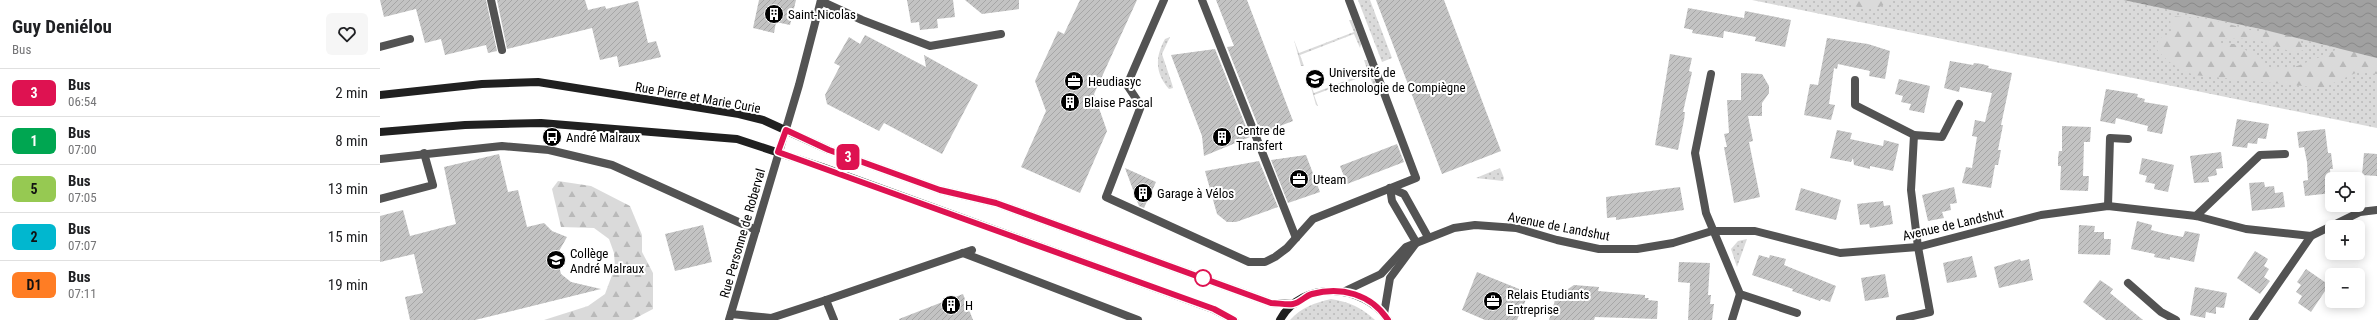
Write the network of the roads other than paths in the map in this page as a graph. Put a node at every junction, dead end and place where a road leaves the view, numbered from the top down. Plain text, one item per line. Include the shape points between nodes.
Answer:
1 (491, 0) edge
2 (821, 0) edge
3 (1164, 0) edge
4 (1202, 0) edge
5 (1349, 0) edge
6 (1001, 34) dead end
7 (410, 39) dead end
8 (380, 47) edge
9 (502, 50) dead end
10 (1711, 74) dead end
11 (1855, 80) dead end
12 (380, 95) edge
13 (1959, 104) dead end
14 (786, 130) junction
15 (380, 132) edge
16 (1914, 135) junction
17 (2128, 139) dead end
18 (778, 152) junction
19 (424, 153) junction
20 (2285, 154) dead end
21 (380, 159) edge
22 (1390, 188) junction
23 (380, 199) edge
24 (2108, 206) junction
25 (2377, 210) edge
26 (2196, 216) junction
27 (756, 230) junction
28 (1712, 231) junction
29 (2311, 236) junction
30 (1428, 237) junction
31 (1296, 238) junction
32 (1416, 242) junction
33 (1918, 247) junction
34 (972, 250) dead end
35 (963, 254) junction
36 (2128, 282) dead end
37 (1345, 291) junction
38 (1740, 294) junction
39 (826, 300) junction
40 (1294, 304) junction
41 (1797, 312) dead end
42 (730, 317) edge
43 (1386, 317) edge
44 (1900, 319) dead end
45 (834, 320) edge
46 (1138, 320) edge
47 (1234, 320) edge
48 (1280, 320) edge
49 (1732, 320) edge
50 (2176, 320) edge
51 (2253, 320) edge

1 - 9 street
2 - 6 street via 862,20 930,46
2 - 14 street, Rue Personne de Roberval
3 - 31 street via 1127,85 1141,106 1106,198 1250,262 1265,262 1287,248
4 - 31 street
5 - 22 street via 1416,178
7 - 8 street
10 - 28 street via 1695,153 1706,213
11 - 16 street via 1855,105
12 - 14 main road, Rue Pierre et Marie Curie via 482,84 538,82 739,114
13 - 16 street via 1942,137
14 - 18 street, Rue Personne de Roberval
14 - 40 main road, Rue Pierre et Marie Curie via 829,150 940,190 996,203 1271,303
15 - 18 main road via 465,125 541,123 737,139
16 - 33 street via 1911,190
17 - 24 street via 2110,138
18 - 27 street, Rue Personne de Roberval
18 - 47 main road via 1214,309
19 - 21 street
19 - 23 street via 433,185
19 - 27 street via 502,146 549,150 612,165
20 - 26 street via 2260,155
22 - 30 street via 1404,194
22 - 31 street via 1313,219
22 - 32 street via 1392,201
24 - 26 street, Avenue de Landshut
24 - 33 street, Avenue de Landshut via 2041,215
25 - 29 street via 2360,212
26 - 29 street, Avenue de Landshut via 2246,229
27 - 42 street, Rue Personne de Roberval
28 - 30 street, Avenue de Landshut via 1673,243 1637,249 1599,249 1516,228 1475,225 1454,228
28 - 33 street, Avenue de Landshut via 1755,231 1840,253
28 - 38 street
29 - 51 street
30 - 32 street, Avenue de Landshut
32 - 37 street, Avenue de Landshut via 1406,248 1380,274
32 - 43 street via 1390,278
33 - 44 street via 1930,312
34 - 35 street
35 - 39 street
35 - 46 street
36 - 50 street via 2161,312
37 - 40 main road via 1327,291 1310,295
37 - 43 main road via 1367,299
38 - 41 street
38 - 49 street
39 - 42 street via 771,318
39 - 45 street
40 - 48 main road

